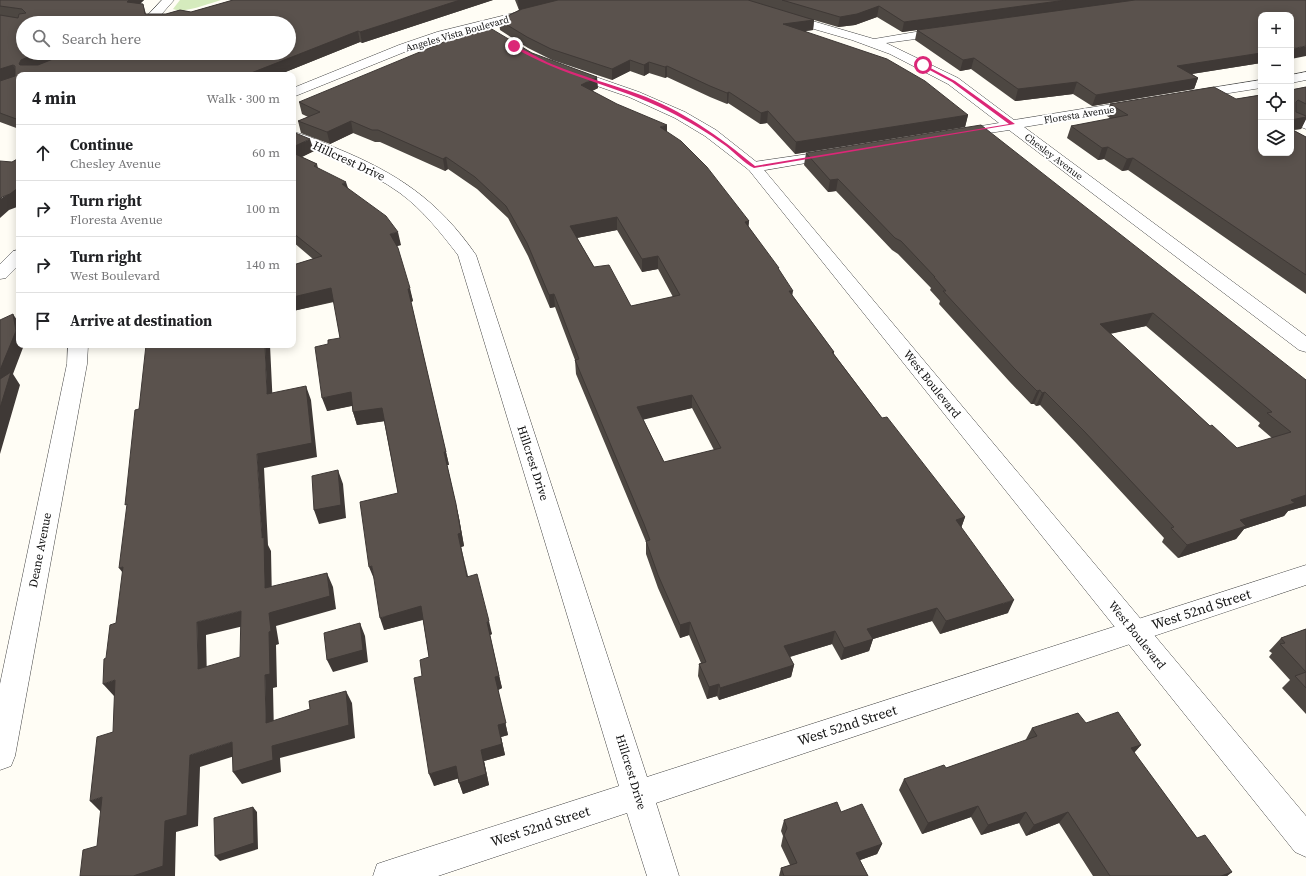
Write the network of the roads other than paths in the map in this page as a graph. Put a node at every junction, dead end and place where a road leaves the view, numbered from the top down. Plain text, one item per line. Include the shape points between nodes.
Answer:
1 (168, 0) edge
2 (580, 0) edge
3 (730, 0) edge
4 (154, 16) edge
5 (482, 25) junction
6 (954, 30) edge
7 (501, 38) edge
8 (874, 43) junction
9 (553, 66) edge
10 (1306, 76) edge
11 (1294, 78) edge
12 (1258, 84) edge
13 (1237, 88) junction
14 (296, 92) edge
15 (1255, 97) edge
16 (1175, 98) edge
17 (1152, 102) edge
18 (1294, 119) edge
19 (1013, 124) junction
20 (1306, 125) edge
21 (942, 136) edge
22 (296, 137) edge
23 (847, 152) edge
24 (754, 167) junction
25 (16, 260) edge
26 (0, 274) edge
27 (1306, 346) edge
28 (78, 348) edge
29 (1306, 575) edge
30 (1133, 631) junction
31 (0, 756) edge
32 (638, 794) junction
33 (1306, 841) edge
34 (389, 876) edge
35 (663, 876) edge

1 - 4 street
2 - 5 street, Angeles Vista Boulevard
3 - 8 street, Chesley Avenue via 783,18
5 - 7 street
5 - 14 street, Angeles Vista Boulevard via 403,48
6 - 8 street
8 - 19 street, Chesley Avenue via 954,82
9 - 24 street, West Boulevard via 638,95 669,109 728,145
10 - 11 street
12 - 13 street
13 - 15 street
13 - 16 street
17 - 19 street, Floresta Avenue
18 - 20 street
19 - 21 street, Floresta Avenue
19 - 27 street, Chesley Avenue
22 - 32 street, Hillcrest Drive via 376,172 407,190 442,223 467,255
23 - 24 street
24 - 30 street, West Boulevard
25 - 26 street
28 - 31 street, Deane Avenue via 76,371
29 - 30 street, West 52nd Street
30 - 32 street, West 52nd Street
30 - 33 street, West Boulevard
32 - 34 street, West 52nd Street
32 - 35 street, Hillcrest Drive

